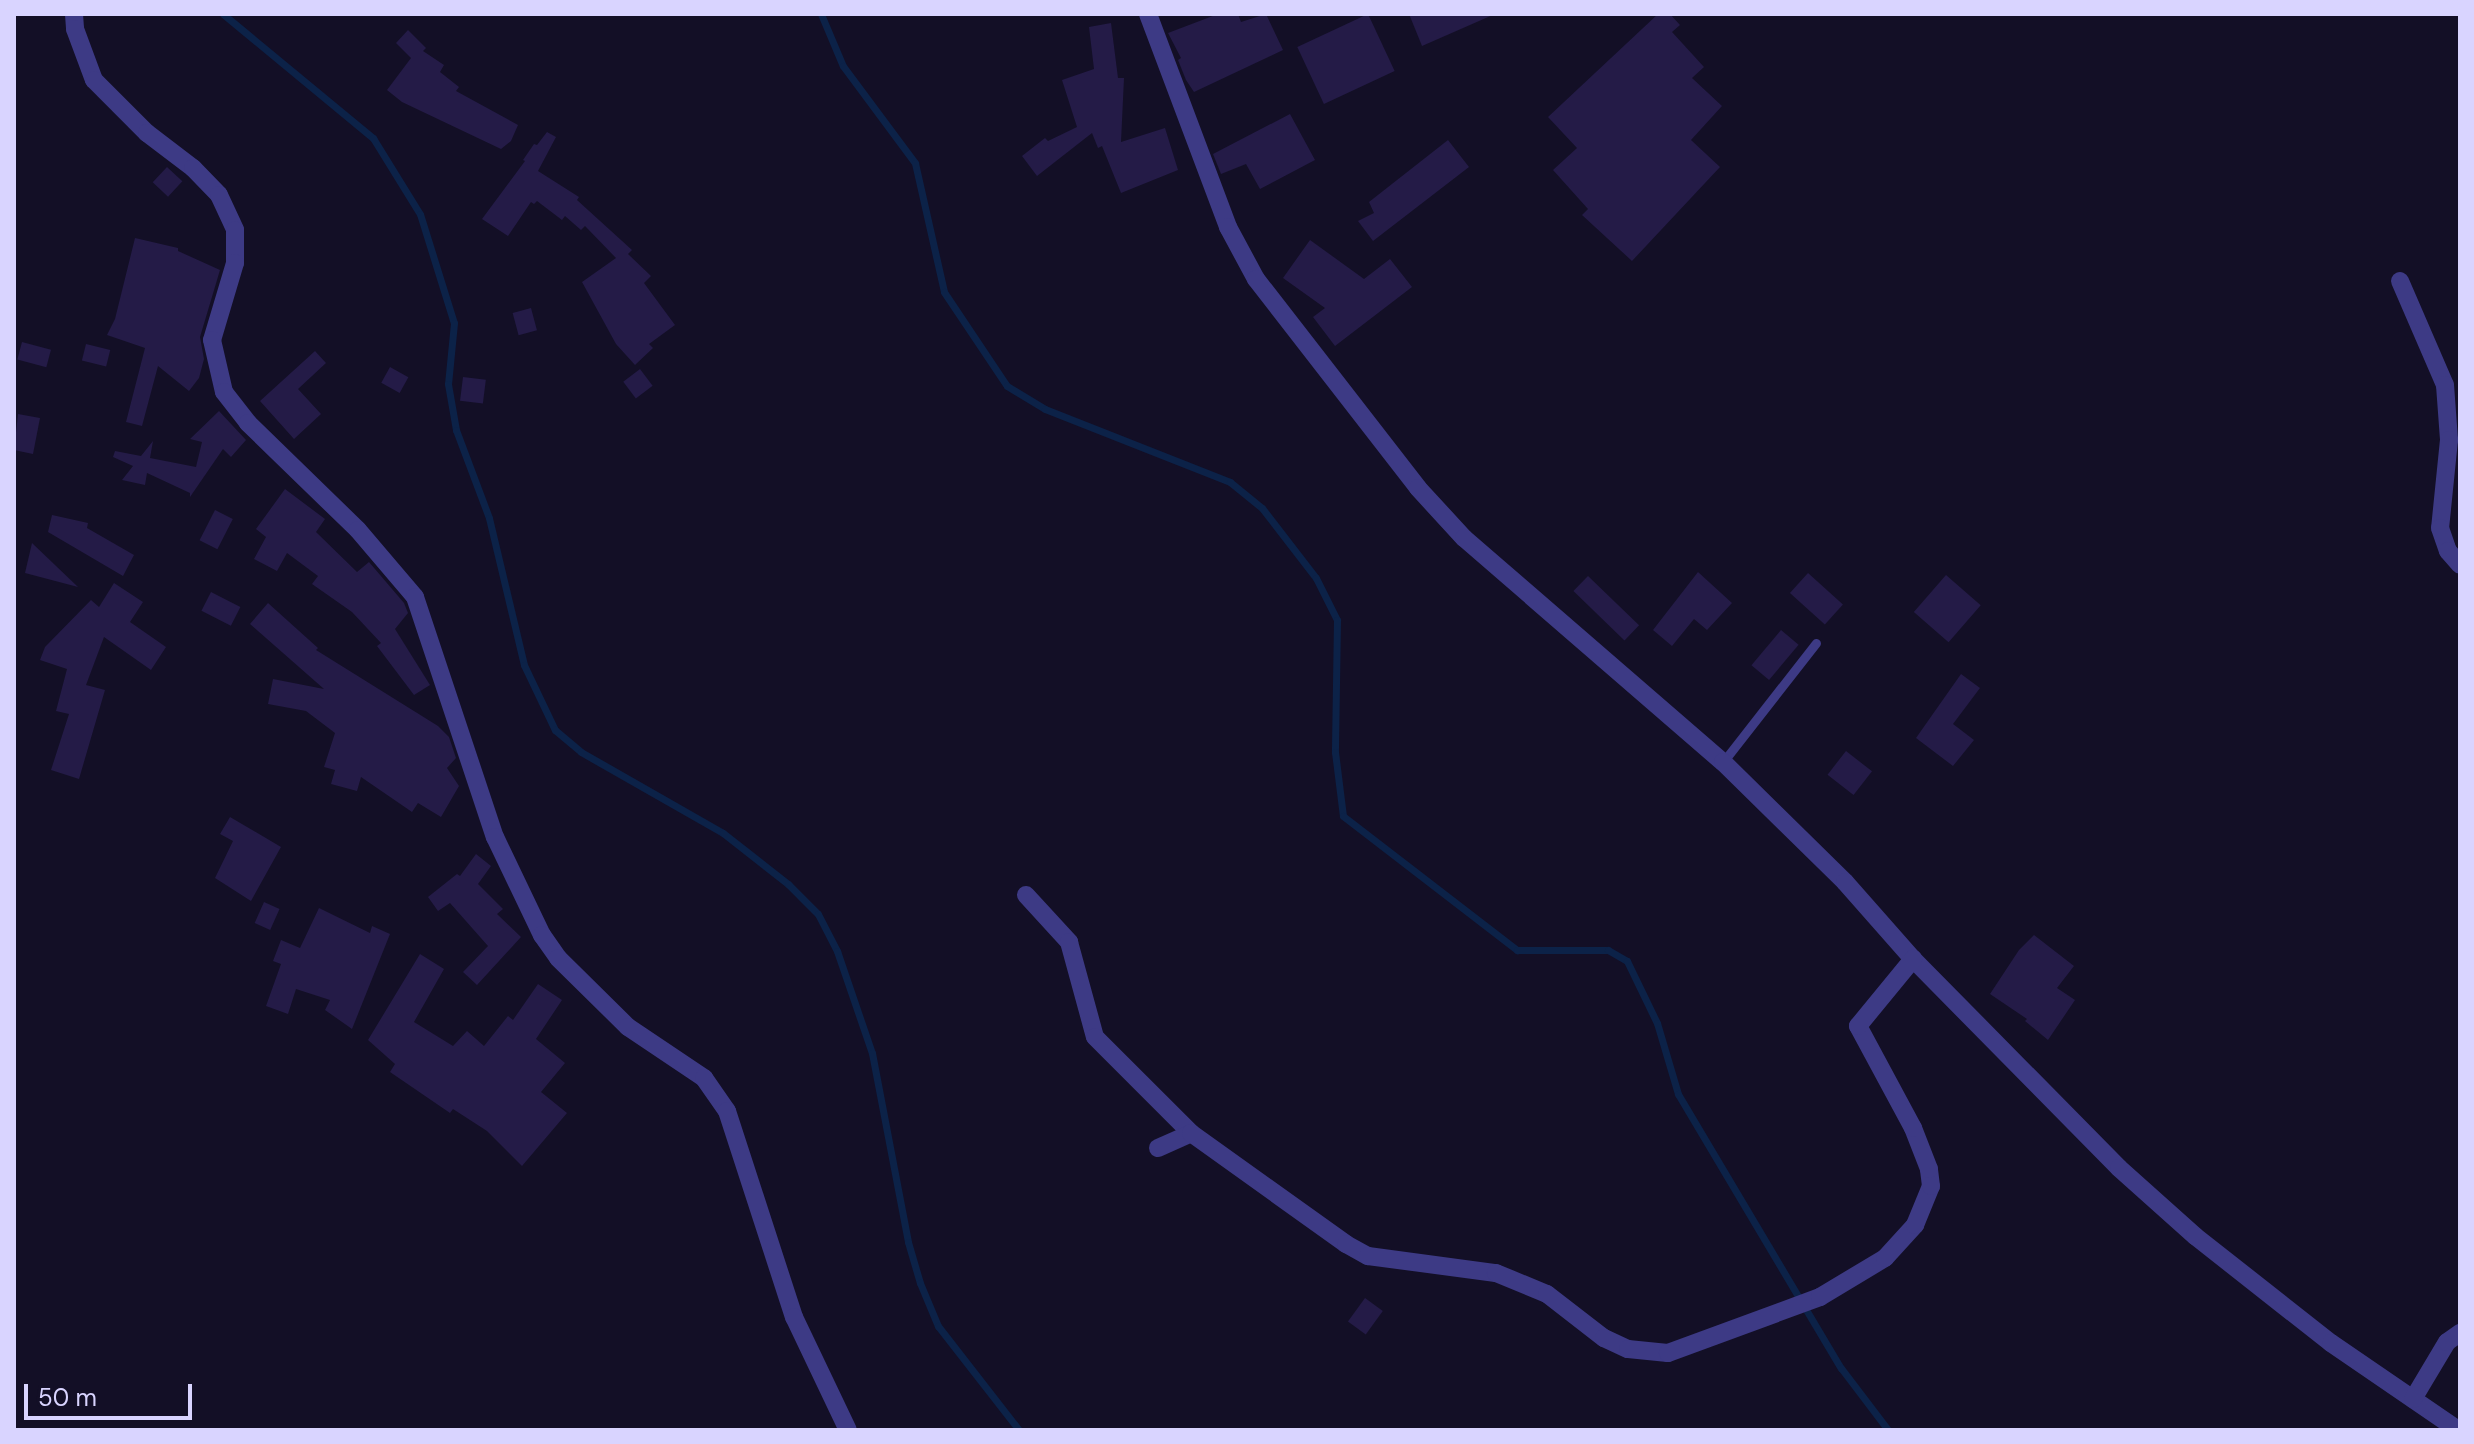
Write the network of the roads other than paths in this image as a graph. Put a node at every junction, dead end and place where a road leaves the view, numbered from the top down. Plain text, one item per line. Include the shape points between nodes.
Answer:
1 (74, 14) edge
2 (1148, 14) edge
3 (2400, 281) dead end
4 (2460, 565) edge
5 (1816, 643) dead end
6 (1723, 762) junction
7 (1026, 895) dead end
8 (1913, 959) junction
9 (1191, 1133) junction
10 (1158, 1148) dead end
11 (2460, 1333) edge
12 (2413, 1399) junction
13 (848, 1430) edge
14 (2458, 1430) edge

1 - 13 street via 94,80 219,195 235,230 235,263 212,340 224,392 415,597 495,837 558,958 628,1027 704,1078 727,1111 794,1317
2 - 6 street via 1228,227 1271,300 1418,488 1464,538
3 - 4 street via 2445,385 2449,440 2440,528
5 - 6 lane
6 - 8 street via 1845,882
7 - 9 street via 1069,942 1095,1037
8 - 9 street via 1858,1026 1929,1169 1931,1186 1915,1225 1885,1258 1820,1297 1668,1353 1628,1349 1604,1338 1547,1294 1496,1273 1368,1256
8 - 12 street via 2119,1168 2184,1226 2331,1343
9 - 10 street
11 - 12 street via 2447,1342
12 - 14 street

